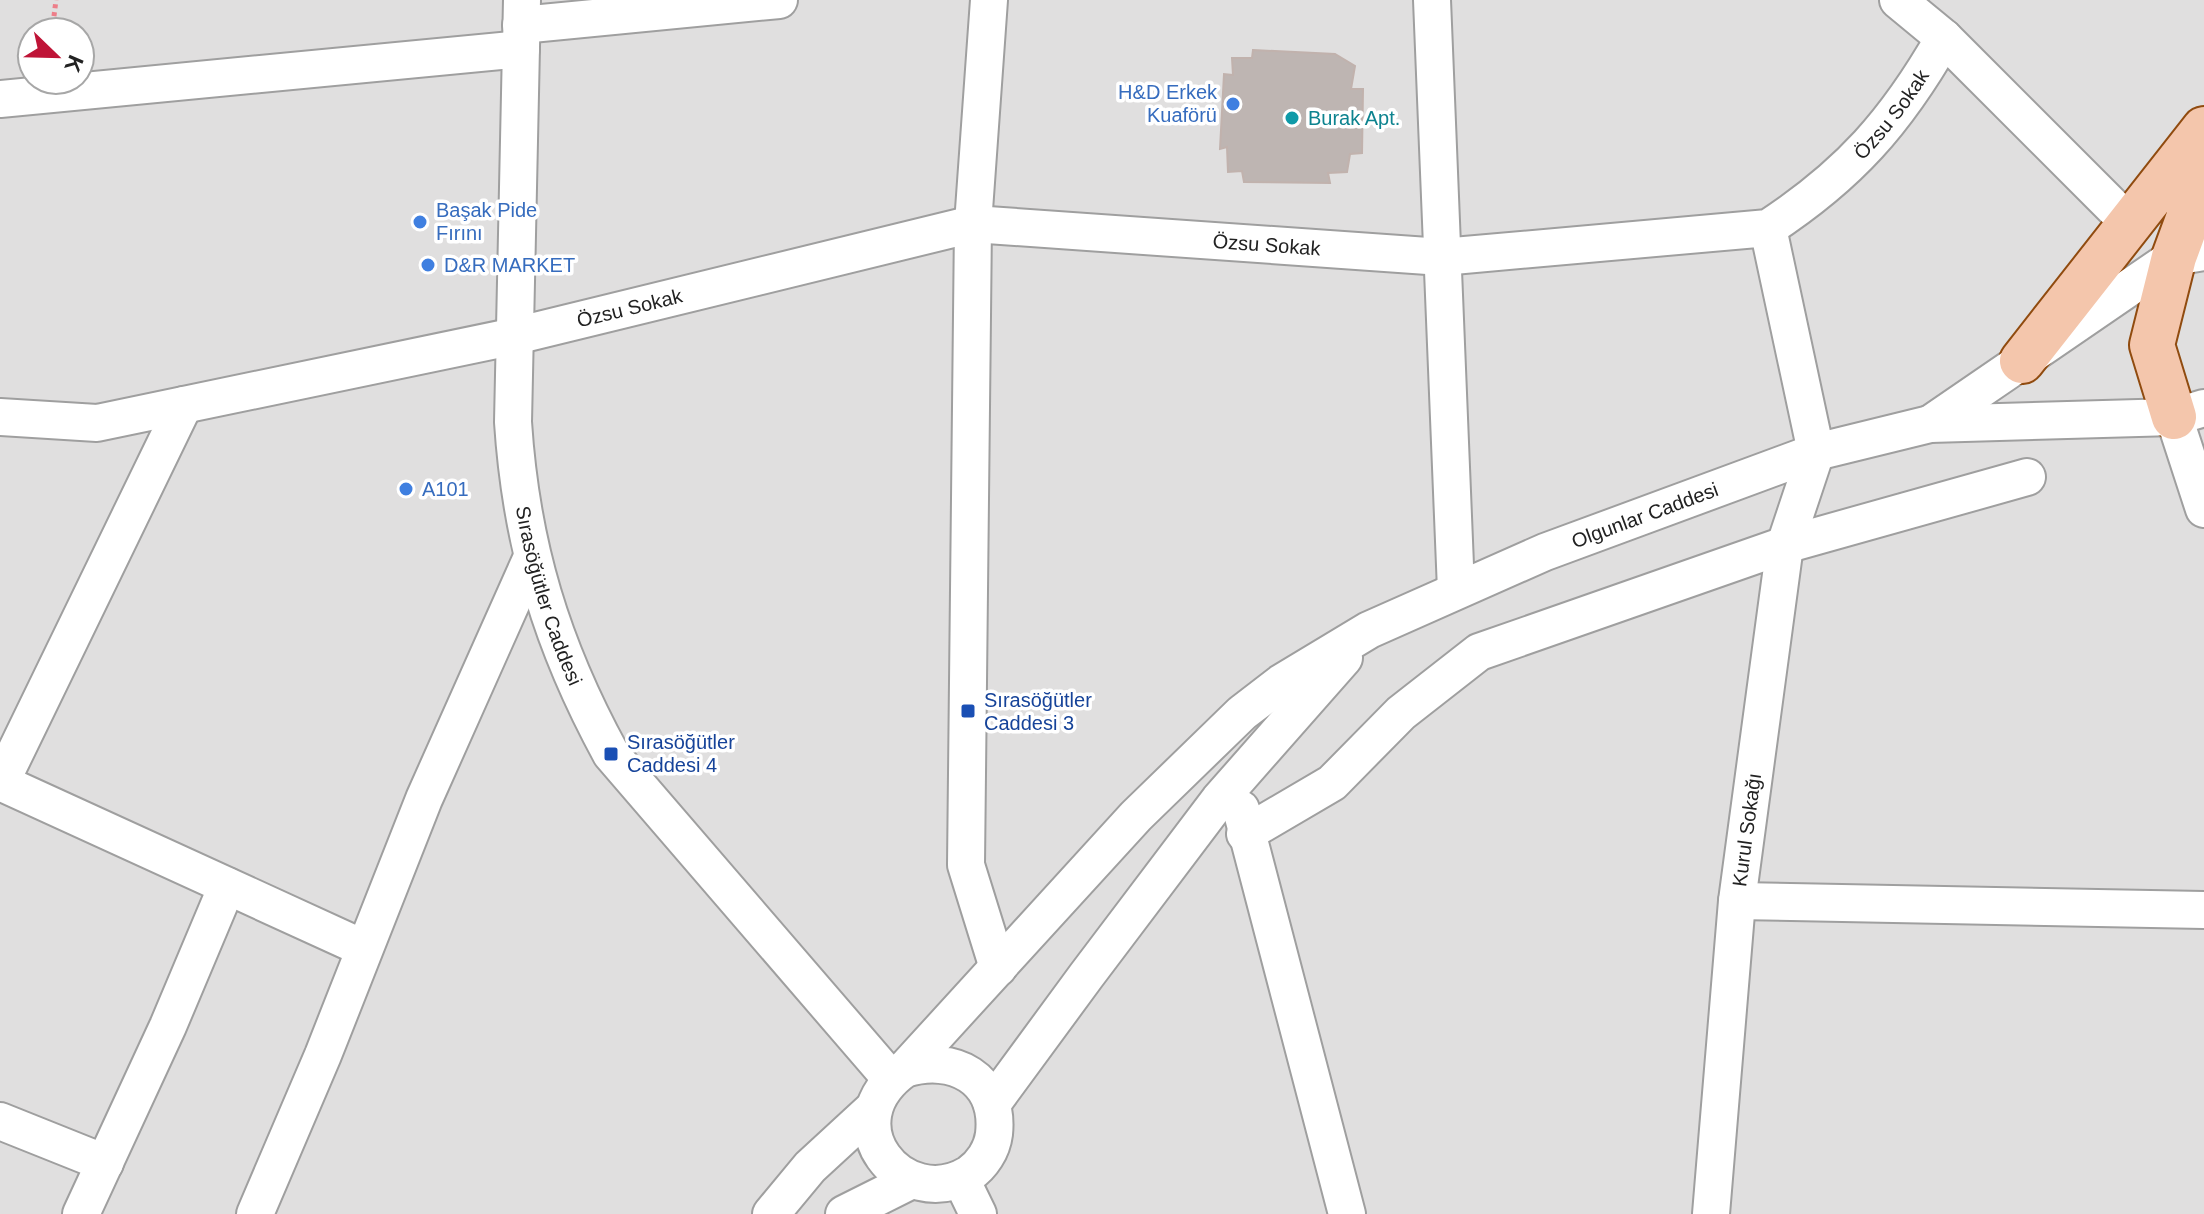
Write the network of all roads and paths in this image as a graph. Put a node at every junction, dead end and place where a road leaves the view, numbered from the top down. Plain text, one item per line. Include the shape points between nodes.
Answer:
1 (779, 0) edge
2 (989, 0) edge
3 (1432, 0) edge
4 (1898, 0) edge
5 (521, 25) edge
6 (1944, 38) junction
7 (0, 99) edge
8 (2204, 129) edge
9 (2204, 175) edge
10 (973, 224) junction
11 (2130, 224) junction
12 (1768, 228) junction
13 (2189, 254) edge
14 (1442, 257) junction
15 (515, 336) junction
16 (2022, 361) junction
17 (184, 405) junction
18 (2189, 413) edge
19 (0, 417) edge
20 (1930, 424) junction
21 (1816, 452) junction
22 (2027, 477) dead end
23 (2204, 509) edge
24 (1785, 545) junction
25 (532, 557) junction
26 (1456, 590) junction
27 (1369, 630) junction
28 (1235, 781) junction
29 (0, 782) edge
30 (1245, 834) junction
31 (227, 886) junction
32 (1737, 901) junction
33 (2204, 910) edge
34 (363, 948) junction
35 (998, 968) junction
36 (890, 1086) junction
37 (992, 1104) junction
38 (0, 1121) edge
39 (105, 1163) junction
40 (961, 1179) junction
41 (910, 1181) junction
42 (81, 1214) edge
43 (255, 1214) edge
44 (771, 1214) edge
45 (844, 1214) edge
46 (978, 1214) edge
47 (1347, 1214) edge
48 (1711, 1214) edge

1 - 5 street
2 - 10 street
3 - 14 street
4 - 6 street
5 - 7 street
5 - 15 street, Sırasöğütler Caddesi
6 - 11 street
6 - 12 street, Özsu Sokak via 1893,119 1861,154
8 - 11 main road
9 - 13 main road
10 - 14 street, Özsu Sokak
10 - 15 street, Özsu Sokak
10 - 35 street via 966,865
11 - 16 main road
12 - 14 street, Özsu Sokak
12 - 21 street
13 - 16 street, Olgunlar Caddesi
13 - 18 main road via 2152,345
14 - 26 street
15 - 17 street, Özsu Sokak
15 - 25 street, Sırasöğütler Caddesi via 516,474
16 - 20 street, Olgunlar Caddesi
17 - 19 street, Özsu Sokak via 97,423
17 - 29 street
18 - 20 street, Olgunlar Caddesi
18 - 23 street
20 - 21 street, Olgunlar Caddesi
21 - 24 street, Kurul Sokağı
21 - 26 street, Olgunlar Caddesi
22 - 24 street
24 - 30 street via 1479,652 1401,713 1332,783
24 - 32 street, Kurul Sokağı
25 - 34 street
25 - 36 street, Sırasöğütler Caddesi via 567,667 611,754
26 - 27 street, Olgunlar Caddesi
27 - 28 street
27 - 35 street, Olgunlar Caddesi via 1242,713 1136,816
28 - 30 street
28 - 37 street
29 - 31 street
30 - 47 street
31 - 34 street
31 - 39 street
32 - 33 street
32 - 48 street, Kurul Sokağı
34 - 43 street
35 - 36 street, Olgunlar Caddesi
36 - 37 street via 922,1064 940,1063 972,1076
36 - 41 street via 872,1126 875,1144 895,1173
36 - 44 street, Olgunlar Caddesi
37 - 40 street via 995,1122 986,1156
38 - 39 street
39 - 42 street
40 - 41 street via 927,1186
40 - 46 street
41 - 45 street

